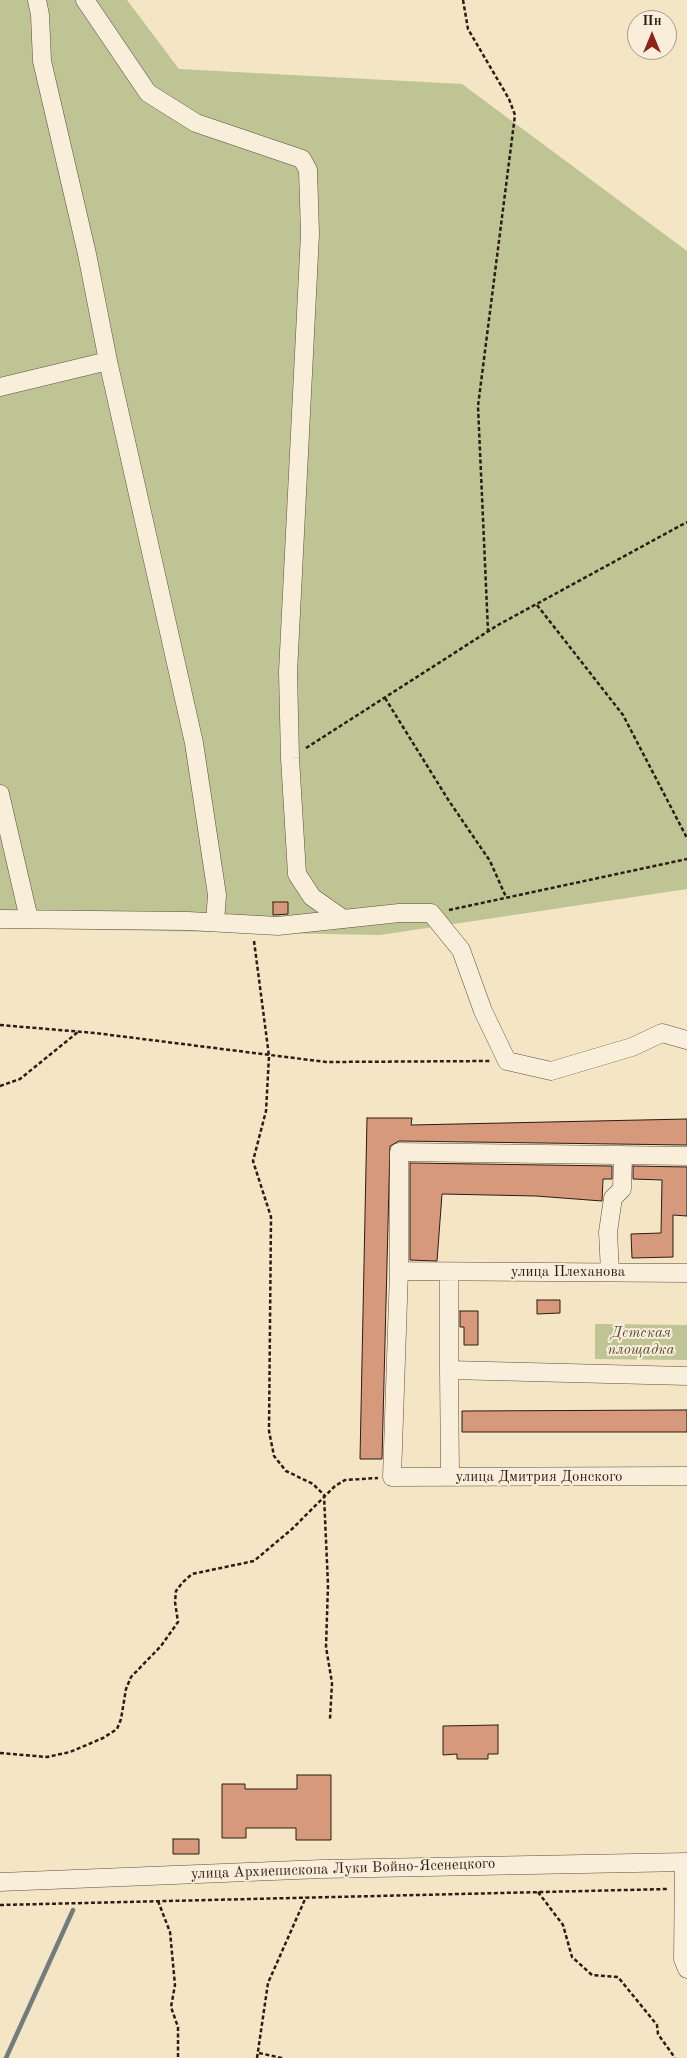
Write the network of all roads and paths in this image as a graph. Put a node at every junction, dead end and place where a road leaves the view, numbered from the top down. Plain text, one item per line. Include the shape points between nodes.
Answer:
1 (37, 0) edge
2 (85, 0) edge
3 (463, 0) edge
4 (108, 361) junction
5 (0, 387) edge
6 (687, 522) edge
7 (537, 605) junction
8 (488, 631) junction
9 (385, 698) junction
10 (290, 758) junction
11 (0, 794) edge
12 (687, 838) edge
13 (687, 859) edge
14 (506, 898) junction
15 (431, 914) junction
16 (342, 918) junction
17 (0, 919) edge
18 (29, 919) junction
19 (215, 922) junction
20 (253, 937) dead end
21 (0, 1026) edge
22 (79, 1031) junction
23 (687, 1040) edge
24 (269, 1056) junction
25 (507, 1061) junction
26 (0, 1086) edge
27 (623, 1155) junction
28 (687, 1156) edge
29 (399, 1272) junction
30 (449, 1272) junction
31 (610, 1272) junction
32 (687, 1273) edge
33 (449, 1370) junction
34 (687, 1376) edge
35 (687, 1476) edge
36 (392, 1477) junction
37 (450, 1477) junction
38 (324, 1495) junction
39 (330, 1719) dead end
40 (0, 1753) edge
41 (685, 1862) edge
42 (0, 1882) edge
43 (538, 1892) junction
44 (306, 1897) junction
45 (684, 1899) edge
46 (158, 1900) junction
47 (0, 1905) edge
48 (687, 1969) edge
49 (259, 2053) junction
50 (178, 2058) edge
51 (257, 2058) edge
52 (282, 2058) edge
53 (674, 2058) edge

1 - 4 street via 42,61
2 - 10 street via 148,93 196,123 302,159 308,170 310,244 288,672
3 - 8 path via 468,29 515,115 478,406
4 - 5 street
4 - 19 street via 194,743 217,894
6 - 7 path
7 - 8 path
7 - 12 path via 623,715
8 - 9 path
9 - 10 path
9 - 14 path via 490,861
10 - 16 street via 297,874 312,897
11 - 18 street
13 - 14 path
14 - 15 path
15 - 16 street
15 - 25 street via 461,950 483,1011
16 - 19 street via 278,926
17 - 18 street
18 - 19 street
20 - 24 path
21 - 22 path
22 - 24 path
22 - 26 path via 20,1079
23 - 25 street via 662,1033 632,1047 551,1071
24 - 25 path via 326,1062
24 - 38 path via 266,1111 253,1161 271,1217 269,1431 274,1456 286,1471 313,1484
27 - 28 street
27 - 29 street via 399,1152
27 - 31 street via 622,1189 613,1198 608,1232
29 - 30 street, улица Плеханова
29 - 36 street
30 - 31 street, улица Плеханова
30 - 33 street
31 - 32 street, улица Плеханова
33 - 34 street
33 - 37 street
35 - 37 street, улица Дмитрия Донского
36 - 37 street, улица Дмитрия Донского
36 - 38 path via 345,1480
38 - 39 path via 328,1585 326,1647 332,1683
38 - 40 path via 292,1529 254,1561 192,1574 182,1582 176,1591 178,1622 131,1678 117,1729 70,1752 47,1757
41 - 42 street, улица Архиепископа Луки Войно-Ясенецкого via 322,1869
41 - 45 street
43 - 44 path
43 - 45 path
43 - 53 path via 563,1925 572,1957 592,1975 618,1977 657,2025 658,2034
44 - 46 path
44 - 49 path via 268,1983
45 - 48 street via 683,1960
46 - 47 path
46 - 50 path via 170,1932 175,1985 172,2007 178,2027
49 - 51 path
49 - 52 path

